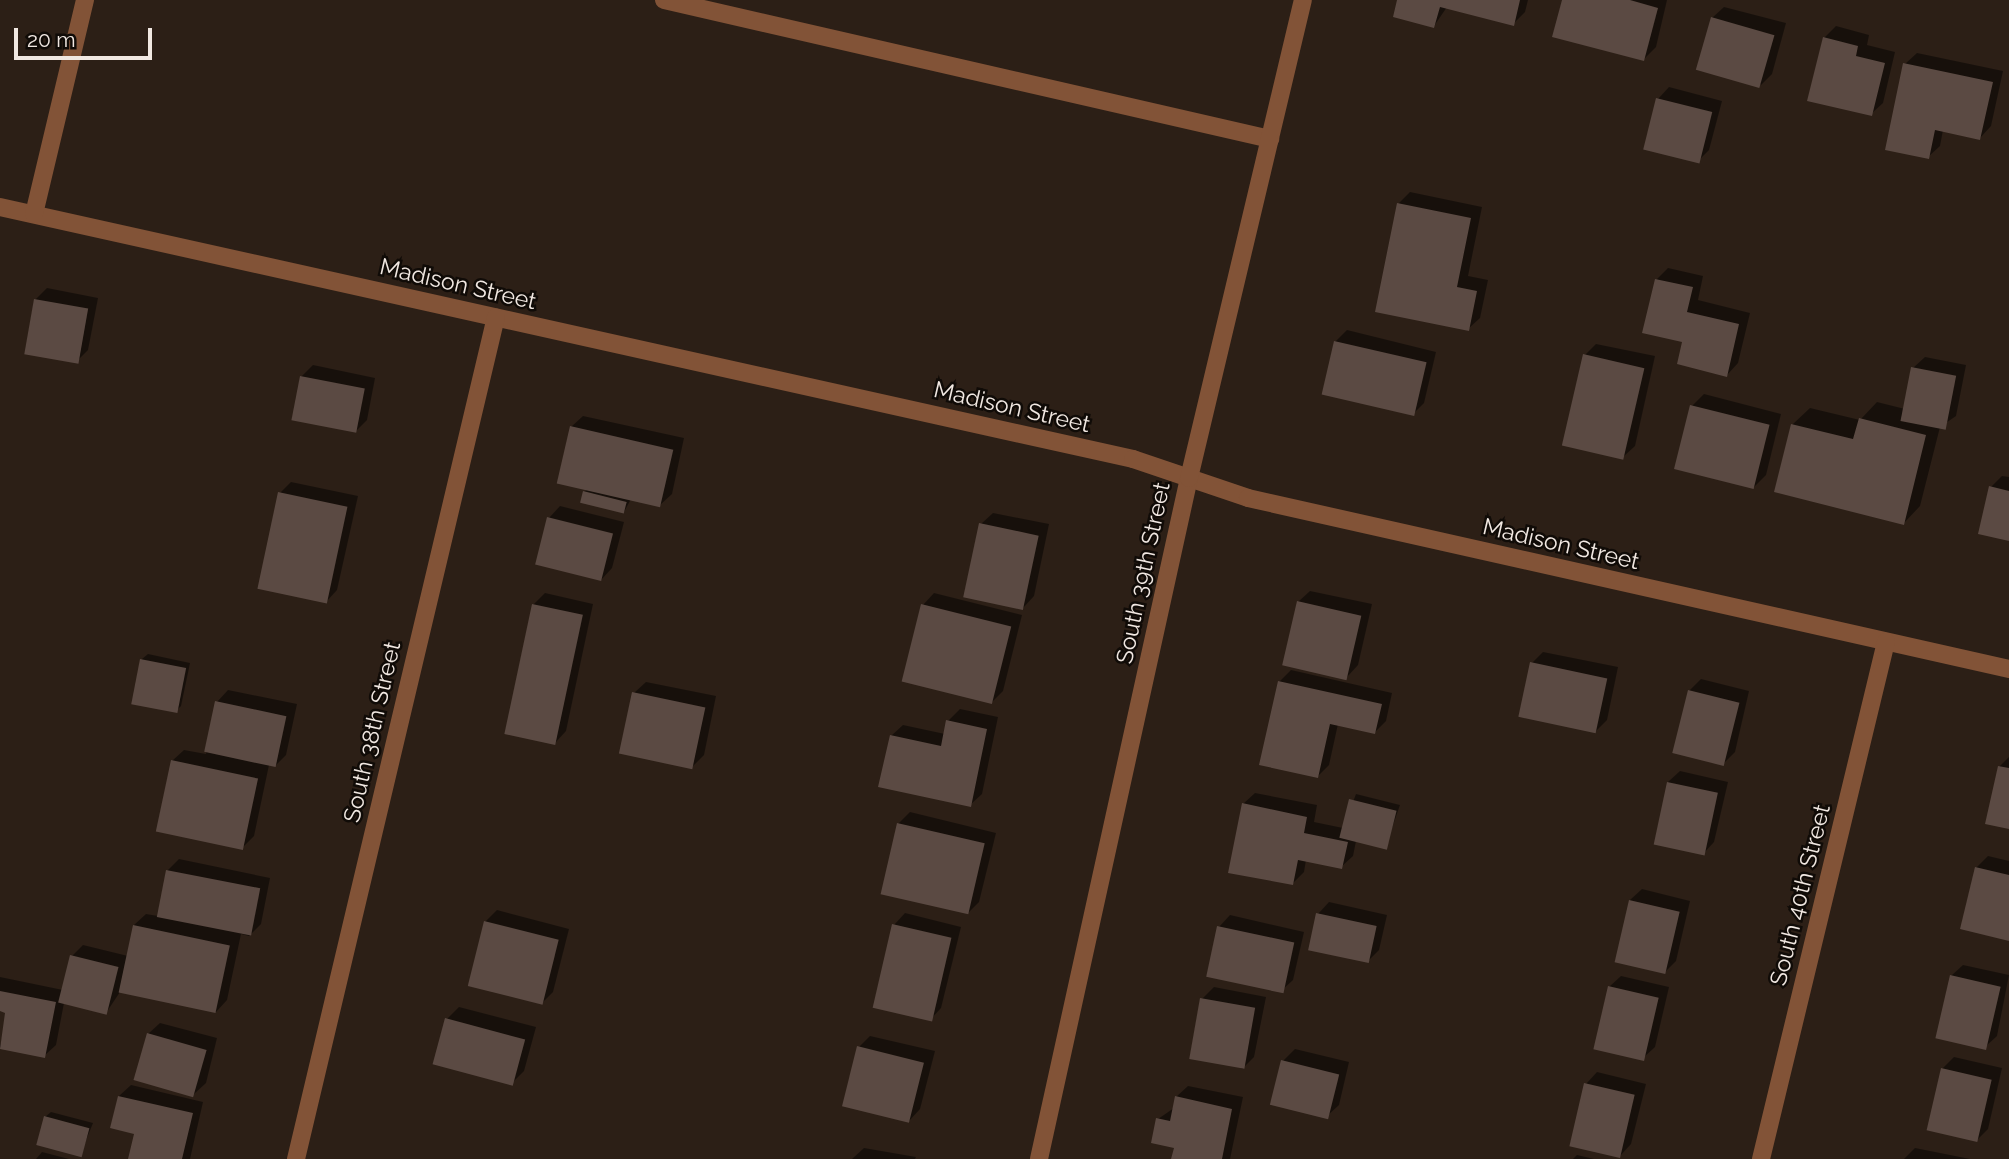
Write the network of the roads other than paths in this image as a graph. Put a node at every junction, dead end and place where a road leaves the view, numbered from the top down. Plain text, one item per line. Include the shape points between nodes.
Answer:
1 (85, 0) edge
2 (664, 0) edge
3 (1303, 0) edge
4 (1270, 139) junction
5 (0, 207) edge
6 (34, 214) junction
7 (496, 317) junction
8 (1189, 478) junction
9 (1886, 642) junction
10 (2009, 669) edge
11 (296, 1159) edge
12 (1039, 1159) edge
13 (1761, 1159) edge

1 - 6 street
2 - 4 street
3 - 4 street, South 39th Street
4 - 8 street, South 39th Street
5 - 6 street, Madison Street
6 - 7 street, Madison Street
7 - 8 street, Madison Street via 1119,456
7 - 11 street, South 38th Street
8 - 9 street, Madison Street via 1248,498
8 - 12 street, South 39th Street
9 - 10 street, Madison Street
9 - 13 street, South 40th Street

